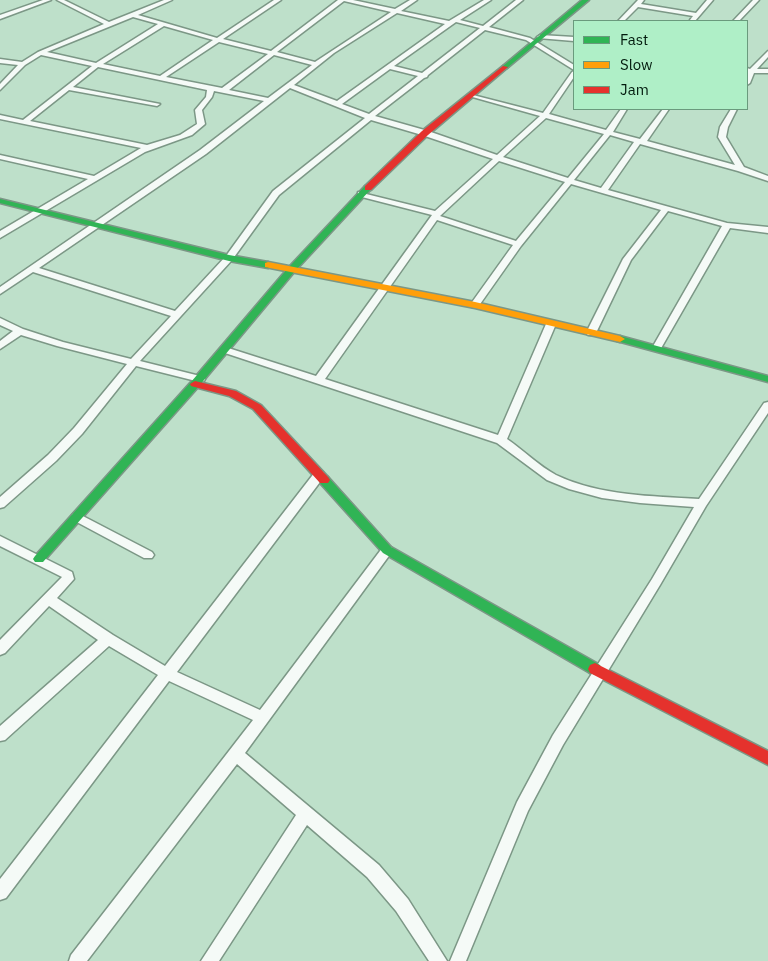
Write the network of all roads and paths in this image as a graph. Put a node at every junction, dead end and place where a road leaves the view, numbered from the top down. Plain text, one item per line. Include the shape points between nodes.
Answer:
1 (48, 0) edge
2 (60, 0) edge
3 (148, 0) edge
4 (170, 0) edge
5 (278, 0) edge
6 (344, 0) edge
7 (414, 0) edge
8 (488, 0) edge
9 (520, 0) edge
10 (586, 0) edge
11 (710, 0) edge
12 (756, 0) edge
13 (639, 2) edge
14 (158, 4) junction
15 (394, 11) junction
16 (132, 15) junction
17 (697, 15) junction
18 (0, 17) edge
19 (622, 20) edge
20 (693, 20) edge
21 (737, 20) edge
22 (452, 21) junction
23 (108, 24) junction
24 (163, 24) junction
25 (486, 27) junction
26 (573, 39) edge
27 (218, 40) junction
28 (537, 40) junction
29 (40, 53) junction
30 (768, 53) edge
31 (270, 54) junction
32 (0, 61) edge
33 (23, 64) junction
34 (98, 64) junction
35 (317, 64) junction
36 (389, 67) junction
37 (573, 67) edge
38 (749, 70) edge
39 (768, 71) edge
40 (573, 74) edge
41 (425, 76) junction
42 (162, 77) junction
43 (289, 85) junction
44 (0, 88) edge
45 (68, 88) junction
46 (211, 88) junction
47 (224, 90) junction
48 (471, 95) junction
49 (268, 100) junction
50 (157, 104) dead end
51 (336, 105) junction
52 (623, 110) edge
53 (665, 110) edge
54 (733, 110) edge
55 (544, 115) junction
56 (0, 117) edge
57 (370, 117) junction
58 (24, 122) junction
59 (425, 133) junction
60 (608, 133) junction
61 (640, 142) junction
62 (147, 147) junction
63 (0, 157) edge
64 (497, 158) junction
65 (742, 169) junction
66 (94, 178) junction
67 (768, 179) edge
68 (570, 180) junction
69 (603, 191) junction
70 (361, 194) junction
71 (0, 201) edge
72 (666, 209) junction
73 (38, 210) junction
74 (436, 215) junction
75 (98, 225) junction
76 (728, 225) junction
77 (768, 230) edge
78 (0, 235) edge
79 (518, 244) junction
80 (230, 258) junction
81 (32, 269) junction
82 (292, 269) junction
83 (386, 287) junction
84 (0, 291) edge
85 (475, 305) junction
86 (177, 315) junction
87 (0, 321) edge
88 (550, 324) junction
89 (20, 331) junction
90 (591, 333) junction
91 (0, 346) edge
92 (657, 348) junction
93 (224, 350) junction
94 (134, 362) junction
95 (768, 378) edge
96 (318, 381) junction
97 (198, 382) junction
98 (768, 405) edge
99 (501, 440) junction
100 (319, 475) junction
101 (702, 503) junction
102 (0, 504) edge
103 (77, 517) junction
104 (0, 541) edge
105 (387, 550) junction
106 (148, 554) dead end
107 (39, 559) junction
108 (48, 599) junction
109 (108, 639) junction
110 (0, 649) edge
111 (600, 672) junction
112 (166, 673) junction
113 (262, 718) junction
114 (0, 735) edge
115 (236, 754) junction
116 (768, 758) edge
117 (306, 813) junction
118 (0, 892) edge
119 (77, 961) edge
120 (209, 961) edge
121 (439, 961) edge
122 (458, 961) edge

1 - 18 street
2 - 23 street
3 - 14 street
4 - 14 street
5 - 27 street
6 - 15 street
6 - 31 street
7 - 15 street
8 - 22 street
9 - 25 street
10 - 28 street
11 - 17 street
12 - 21 street
13 - 17 street
13 - 19 street
14 - 16 street
15 - 22 street
15 - 35 street
16 - 23 street
16 - 24 street
17 - 20 street
22 - 25 street
22 - 36 street
23 - 29 street
24 - 27 street
24 - 34 street
25 - 28 street
25 - 41 street
26 - 28 street
27 - 31 street
27 - 42 street
28 - 37 street
28 - 48 street
29 - 33 street
29 - 34 street
30 - 38 street
31 - 35 street
31 - 47 street
32 - 33 street
33 - 44 street
34 - 42 street
34 - 45 street
35 - 43 street
36 - 41 street
36 - 51 street
38 - 39 street
40 - 55 street
41 - 57 street
42 - 46 street
43 - 49 street
43 - 51 street
45 - 50 street
45 - 58 street
46 - 47 street
46 - 62 street via 209,97 198,110 201,124 198,129
47 - 49 street
48 - 55 street
48 - 59 street
49 - 75 street via 203,152
51 - 57 street
52 - 60 street
53 - 61 street
54 - 65 street via 722,138
55 - 60 street
55 - 64 street
56 - 58 street
57 - 59 street
57 - 80 street via 276,193
58 - 62 street
59 - 64 street
59 - 70 street
60 - 61 street
60 - 68 street
61 - 65 street
61 - 69 street
62 - 66 street
63 - 66 street
64 - 68 street
64 - 74 street
65 - 67 street
66 - 73 street
68 - 69 street
68 - 79 street
69 - 72 street
70 - 74 street
70 - 82 street
71 - 73 street
72 - 76 street
72 - 90 street via 627,259
73 - 75 street
73 - 78 street
74 - 79 street
74 - 83 street
75 - 80 street
75 - 81 street
76 - 77 street
76 - 92 street
79 - 85 street
80 - 82 street
80 - 86 street
81 - 84 street
81 - 86 street
82 - 83 street
82 - 93 street
83 - 85 street
83 - 96 street
85 - 88 street
86 - 94 street
87 - 89 street
88 - 90 street
88 - 99 street
89 - 91 street
89 - 94 street
90 - 92 street
92 - 95 street
93 - 96 street
93 - 97 street
94 - 97 street
94 - 102 street via 78,431
96 - 99 street
97 - 100 street via 232,393 257,407
97 - 103 street
98 - 101 street
99 - 101 street via 552,476 573,486 602,494
100 - 105 street
100 - 112 street
101 - 111 street
103 - 106 street
103 - 107 street
104 - 107 street
105 - 111 street
105 - 113 street
107 - 108 street via 68,575 68,579
108 - 109 street
108 - 110 street
109 - 112 street
109 - 114 street
111 - 116 street
111 - 122 street via 522,807
112 - 113 street
112 - 118 street
113 - 115 street
115 - 117 street
115 - 119 street
117 - 120 street
117 - 121 street via 373,871 402,905

